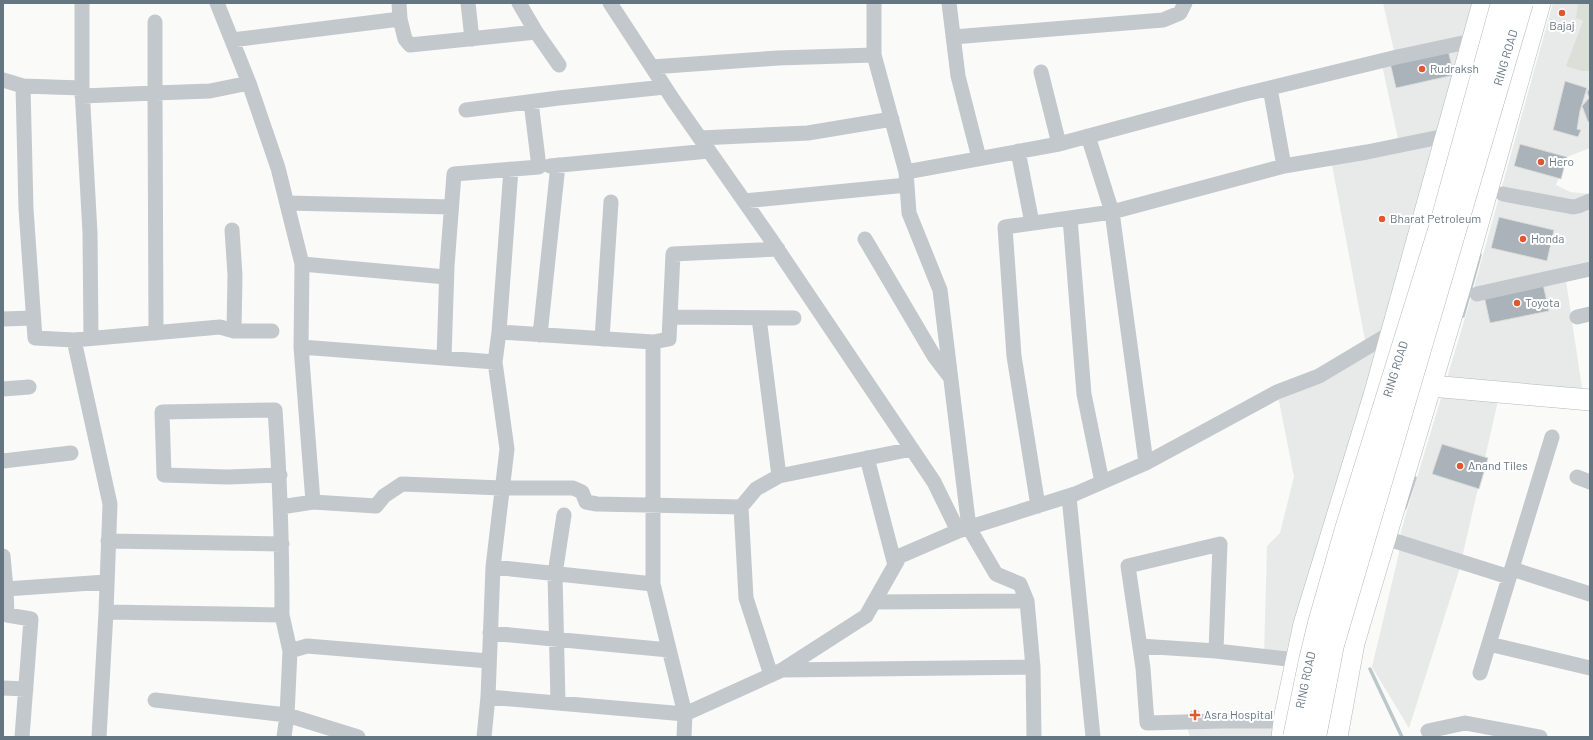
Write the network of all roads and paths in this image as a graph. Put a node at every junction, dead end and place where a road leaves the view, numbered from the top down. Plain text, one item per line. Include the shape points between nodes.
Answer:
1 (82, 3) edge
2 (217, 3) edge
3 (399, 3) edge
4 (468, 3) edge
5 (519, 3) edge
6 (610, 3) edge
7 (874, 3) edge
8 (949, 3) edge
9 (1185, 3) edge
10 (1483, 3) edge
11 (1502, 3) edge
12 (1522, 3) edge
13 (1540, 3) edge
14 (400, 19) junction
15 (155, 22) dead end
16 (536, 32) junction
17 (953, 37) junction
18 (472, 39) junction
19 (232, 40) junction
20 (1472, 41) junction
21 (874, 55) junction
22 (559, 65) dead end
23 (652, 68) junction
24 (1041, 72) dead end
25 (3, 80) edge
26 (249, 83) junction
27 (22, 86) junction
28 (665, 87) junction
29 (1270, 88) junction
30 (82, 92) junction
31 (155, 93) junction
32 (531, 102) junction
33 (466, 110) dead end
34 (892, 119) junction
35 (1088, 136) junction
36 (1446, 136) junction
37 (700, 138) junction
38 (1058, 144) junction
39 (709, 150) junction
40 (1018, 151) junction
41 (979, 158) junction
42 (558, 165) junction
43 (1284, 166) junction
44 (539, 167) junction
45 (511, 169) junction
46 (907, 179) junction
47 (1503, 194) dead end
48 (744, 201) junction
49 (1590, 201) edge
50 (611, 202) dead end
51 (287, 203) junction
52 (451, 207) junction
53 (1112, 212) junction
54 (1070, 218) junction
55 (1032, 223) junction
56 (232, 230) dead end
57 (865, 239) dead end
58 (778, 249) junction
59 (302, 264) junction
60 (1590, 269) edge
61 (446, 278) junction
62 (1477, 294) dead end
63 (670, 317) junction
64 (33, 318) junction
65 (759, 318) junction
66 (794, 318) dead end
67 (3, 319) edge
68 (234, 331) junction
69 (272, 331) dead end
70 (499, 332) junction
71 (156, 333) junction
72 (1391, 333) junction
73 (540, 335) junction
74 (91, 338) junction
75 (602, 339) junction
76 (74, 340) junction
77 (653, 342) junction
78 (301, 347) junction
79 (444, 358) junction
80 (495, 362) junction
81 (951, 378) junction
82 (28, 387) dead end
83 (1443, 387) junction
84 (3, 389) edge
85 (1590, 400) edge
86 (1552, 437) dead end
87 (912, 449) junction
88 (71, 453) dead end
89 (868, 458) junction
90 (3, 461) edge
91 (1146, 463) junction
92 (280, 475) junction
93 (779, 476) junction
94 (1102, 482) junction
95 (502, 488) junction
96 (1069, 497) junction
97 (313, 502) junction
98 (654, 506) junction
99 (1038, 506) junction
100 (281, 507) junction
101 (741, 507) junction
102 (564, 515) dead end
103 (1336, 522) junction
104 (964, 530) junction
105 (1385, 538) junction
106 (108, 541) junction
107 (282, 544) junction
108 (3, 556) edge
109 (895, 565) junction
110 (493, 567) junction
111 (1510, 573) junction
112 (555, 574) junction
113 (106, 582) junction
114 (653, 584) junction
115 (6, 589) junction
116 (1590, 594) edge
117 (1027, 601) junction
118 (874, 602) junction
119 (106, 612) junction
120 (282, 615) junction
121 (490, 633) junction
122 (556, 639) junction
123 (1489, 644) junction
124 (1140, 646) junction
125 (669, 650) junction
126 (290, 651) junction
127 (1216, 651) junction
128 (1296, 660) junction
129 (489, 661) junction
130 (1033, 667) junction
131 (1590, 668) edge
132 (776, 673) junction
133 (1480, 674) dead end
134 (3, 688) edge
135 (26, 689) junction
136 (488, 697) junction
137 (155, 700) dead end
138 (558, 703) junction
139 (685, 714) junction
140 (287, 715) junction
141 (1428, 731) dead end
142 (1287, 732) edge
143 (22, 737) edge
144 (99, 737) edge
145 (284, 737) edge
146 (358, 737) edge
147 (484, 737) edge
148 (684, 737) edge
149 (1034, 737) edge
150 (1093, 737) edge
151 (1315, 737) edge
152 (1337, 737) edge
153 (1540, 737) edge

1 - 30 street
2 - 19 street
3 - 14 street
4 - 18 street
5 - 16 street
6 - 23 street
7 - 21 street
8 - 17 street
9 - 17 street via 1180,13 1163,20
10 - 20 street
11 - 142 highway, RING ROAD, bridge via 1440,227
12 - 151 highway, RING ROAD, bridge via 1333,645
13 - 83 street via 1488,190
14 - 18 street via 405,38 410,45
14 - 19 street
15 - 31 street
16 - 18 street
16 - 22 street
17 - 41 street via 958,76
19 - 26 street
20 - 29 street
20 - 36 street
21 - 23 street via 778,58
21 - 34 street
23 - 28 street
24 - 38 street
25 - 27 street
26 - 31 street via 210,91
26 - 51 street
27 - 30 street
27 - 64 street
28 - 32 street
28 - 37 street
29 - 35 street
29 - 43 street
30 - 31 street
30 - 74 street via 90,232
31 - 71 street
32 - 33 street
32 - 44 street
34 - 37 street via 808,133
34 - 46 street
35 - 38 street
35 - 53 street
36 - 43 street
36 - 72 street
37 - 39 street
38 - 40 street
39 - 42 street
39 - 48 street
40 - 41 street
40 - 55 street
41 - 46 street
42 - 44 street
42 - 73 street
43 - 53 street
44 - 45 street
45 - 52 street via 454,174
45 - 70 street
46 - 48 street
46 - 81 street via 909,213 940,290
47 - 49 street via 1573,207
48 - 58 street
50 - 75 street
51 - 52 street
51 - 59 street
52 - 61 street
53 - 54 street
53 - 91 street
54 - 55 street
54 - 94 street via 1084,394
55 - 99 street via 1005,227 1014,356
56 - 68 street via 235,274
57 - 81 street via 934,356
58 - 63 street via 673,254
58 - 87 street
59 - 61 street
59 - 78 street
60 - 62 street
61 - 79 street
63 - 65 street
63 - 77 street via 669,339
64 - 67 street
64 - 76 street via 35,338
65 - 66 street
65 - 93 street
68 - 69 street
68 - 71 street via 220,328
70 - 73 street
70 - 80 street
71 - 74 street
72 - 91 street via 1319,376 1277,392
72 - 103 street
73 - 75 street
74 - 76 street
75 - 77 street
76 - 106 street via 110,504
77 - 98 street
78 - 79 street
78 - 97 street
79 - 80 street
80 - 95 street via 507,449
81 - 104 street
82 - 84 street
83 - 85 street
83 - 105 street
86 - 111 street
87 - 89 street
87 - 104 street
88 - 90 street
89 - 93 street
89 - 109 street
91 - 94 street
92 - 92 street via 275,410 162,412 164,475
92 - 100 street
93 - 101 street via 756,490
94 - 96 street
95 - 97 street via 402,484 384,496 376,506
95 - 98 street via 573,488 582,492 586,502
95 - 110 street
96 - 99 street
96 - 150 street
97 - 100 street
98 - 101 street
98 - 114 street
99 - 104 street
100 - 107 street
101 - 132 street via 746,598
102 - 112 street
103 - 105 street
103 - 128 street via 1304,624
104 - 109 street via 900,556
104 - 117 street via 996,574 1020,584
105 - 111 street
105 - 152 street via 1354,643
106 - 107 street
106 - 113 street
107 - 120 street
108 - 115 street
109 - 118 street
110 - 112 street
110 - 121 street
111 - 116 street
111 - 123 street
112 - 114 street
112 - 122 street
113 - 115 street
113 - 119 street
114 - 125 street
115 - 135 street via 7,615 31,619
117 - 118 street
117 - 130 street
118 - 132 street via 866,616
119 - 120 street
119 - 144 street
120 - 126 street
121 - 122 street
121 - 129 street
122 - 125 street
122 - 138 street
123 - 131 street
123 - 133 street
124 - 127 street
124 - 127 street via 1128,566 1220,544
124 - 142 street via 1147,723 1222,721
125 - 139 street
126 - 129 street via 307,646
126 - 140 street
127 - 128 street
128 - 142 street
129 - 136 street
130 - 132 street
130 - 149 street
132 - 139 street
134 - 135 street
135 - 143 street
136 - 138 street
136 - 147 street
137 - 140 street
138 - 139 street
139 - 148 street
140 - 145 street
140 - 146 street
141 - 153 street via 1465,724

